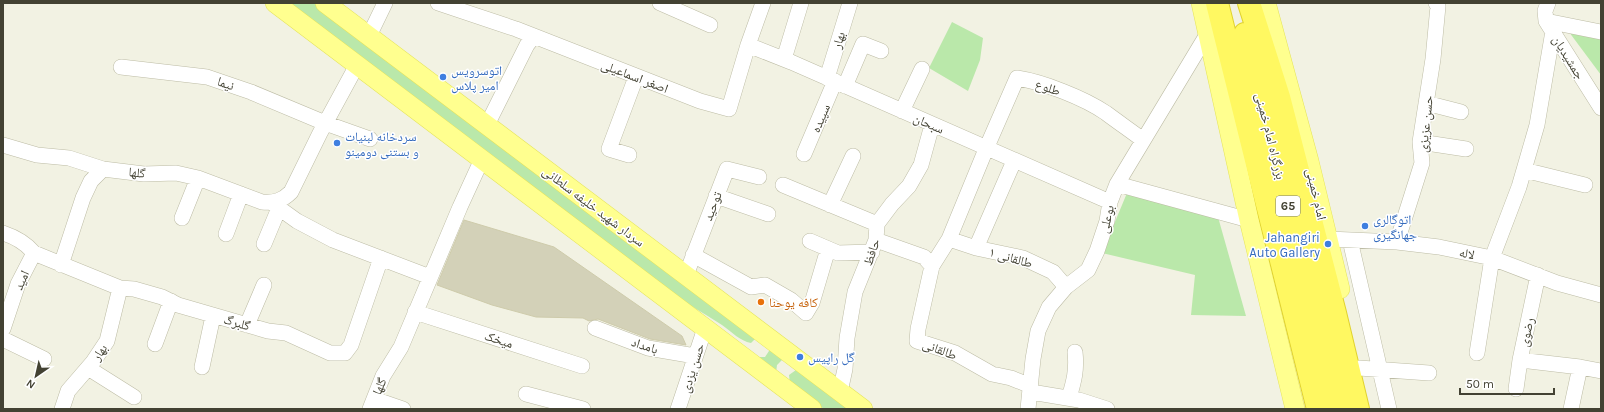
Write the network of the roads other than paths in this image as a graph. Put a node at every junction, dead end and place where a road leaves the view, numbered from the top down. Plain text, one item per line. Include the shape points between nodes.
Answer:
1 (275, 3) edge
2 (325, 3) edge
3 (385, 3) edge
4 (438, 3) edge
5 (660, 3) edge
6 (763, 3) edge
7 (801, 3) edge
8 (850, 3) edge
9 (1201, 3) edge
10 (1210, 3) edge
11 (1217, 3) edge
12 (1237, 3) edge
13 (1249, 3) edge
14 (1266, 3) edge
15 (1436, 3) edge
16 (1548, 3) edge
17 (710, 25) dead end
18 (1549, 26) junction
19 (1601, 32) edge
20 (1208, 34) junction
21 (369, 36) junction
22 (534, 36) junction
23 (748, 46) junction
24 (881, 51) dead end
25 (784, 59) junction
26 (357, 65) junction
27 (120, 67) dead end
28 (922, 68) dead end
29 (636, 76) junction
30 (835, 81) junction
31 (1426, 103) junction
32 (1601, 108) edge
33 (902, 111) junction
34 (1461, 112) dead end
35 (325, 123) junction
36 (487, 125) junction
37 (932, 125) junction
38 (370, 139) dead end
39 (1143, 140) junction
40 (1420, 142) junction
41 (3, 145) edge
42 (986, 149) junction
43 (1466, 149) dead end
44 (804, 154) dead end
45 (629, 155) dead end
46 (853, 156) dead end
47 (482, 159) junction
48 (1014, 161) junction
49 (103, 169) junction
50 (1524, 170) junction
51 (759, 177) dead end
52 (198, 178) junction
53 (1117, 184) junction
54 (783, 185) dead end
55 (1585, 186) dead end
56 (241, 194) junction
57 (716, 196) junction
58 (1110, 202) junction
59 (276, 205) junction
60 (830, 205) junction
61 (768, 214) dead end
62 (182, 218) dead end
63 (1249, 220) junction
64 (877, 224) junction
65 (8, 234) edge
66 (226, 234) dead end
67 (949, 238) junction
68 (1328, 239) junction
69 (810, 240) dead end
70 (1350, 240) junction
71 (1397, 242) junction
72 (264, 244) dead end
73 (874, 246) junction
74 (976, 248) junction
75 (828, 249) junction
76 (34, 253) junction
77 (693, 255) junction
78 (381, 258) junction
79 (1492, 258) junction
80 (61, 265) junction
81 (932, 266) junction
82 (686, 275) junction
83 (1538, 276) junction
84 (430, 277) junction
85 (264, 286) dead end
86 (1066, 287) junction
87 (120, 288) junction
88 (9, 290) edge
89 (1601, 295) edge
90 (171, 301) junction
91 (416, 312) junction
92 (213, 316) junction
93 (248, 325) junction
94 (595, 328) dead end
95 (705, 328) junction
96 (3, 329) edge
97 (760, 331) junction
98 (3, 339) edge
99 (155, 344) dead end
100 (735, 351) junction
101 (1075, 352) dead end
102 (1477, 353) dead end
103 (695, 356) junction
104 (44, 359) dead end
105 (1520, 360) junction
106 (582, 366) dead end
107 (202, 367) dead end
108 (1580, 367) junction
109 (88, 368) junction
110 (1359, 368) junction
111 (810, 370) junction
112 (1379, 370) junction
113 (1601, 371) edge
114 (1429, 373) dead end
115 (1031, 389) junction
116 (1516, 389) dead end
117 (786, 390) junction
118 (840, 392) junction
119 (526, 394) dead end
120 (134, 397) dead end
121 (1069, 398) junction
122 (372, 404) edge
123 (65, 408) edge
124 (402, 409) edge
125 (583, 409) edge
126 (678, 409) edge
127 (812, 409) edge
128 (863, 409) edge
129 (1028, 409) edge
130 (1107, 409) edge
131 (1295, 409) edge
132 (1305, 409) edge
133 (1318, 409) edge
134 (1339, 409) edge
135 (1358, 409) edge
136 (1369, 409) edge
137 (1390, 409) edge
138 (1571, 409) edge

1 - 26 main road
2 - 21 main road, سردار شهید خلیفه سلطانی
3 - 21 street
4 - 22 street, اصغر اسماعیلی
5 - 17 street
6 - 23 street, اصغر اسماعیلی
7 - 25 street
8 - 30 street, بهار
9 - 20 main road
10 - 132 highway via 1239,142
11 - 133 highway, بزرگراه امام خمینی / 65
12 - 134 highway, بزرگراه امام خمینی / 65
13 - 135 highway via 1279,97
14 - 68 main road, امام خمینی
15 - 31 street, حسن عزیزی via 1438,6 1433,59
16 - 18 street, جمشیدیان via 1545,11
18 - 19 street
18 - 32 street, جمشیدیان
18 - 50 street via 1537,125
20 - 39 street, بوعلی
20 - 63 main road
21 - 36 main road, سردار شهید خلیفه سلطانی
22 - 29 street, اصغر اسماعیلی
22 - 36 street
23 - 25 street, سبحان
23 - 29 street, اصغر اسماعیلی via 729,109 700,101
24 - 30 street via 862,44
25 - 30 street, سبحان
26 - 35 street
26 - 47 main road
27 - 35 street, نیما via 207,77
28 - 33 street
29 - 45 street via 609,149
30 - 33 street, سبحان
30 - 44 street, سپیده
31 - 34 street
31 - 40 street, حسن عزیزی
33 - 37 street, سبحان
35 - 38 street, نیما
35 - 59 street via 291,192
36 - 82 main road, سردار شهید خلیفه سلطانی
37 - 42 street, سبحان
37 - 64 street, حافظ via 921,165 910,186
39 - 42 street, طلوع via 1104,112 1070,95 1017,78
39 - 53 street, بوعلی
40 - 43 street
40 - 71 street, حسن عزیزی via 1422,163
41 - 49 street, گلها via 37,156 69,158
42 - 48 street, سبحان
42 - 67 street, طالقانی
46 - 60 street
47 - 84 street, گلها
47 - 95 main road
48 - 58 street, سبحان
48 - 74 street
49 - 52 street, گلها via 144,174 176,173
49 - 80 street via 91,181 83,198
50 - 55 street
50 - 79 street
51 - 57 street, توحید via 727,169
52 - 56 street, گلها
52 - 62 street
53 - 58 street, بوعلی
53 - 63 street
54 - 60 street
56 - 59 street, گلها
56 - 66 street
57 - 61 street
57 - 77 street, توحید
58 - 86 street, بوعلی via 1107,222 1088,270
59 - 72 street
59 - 78 street, گلها via 297,221 333,240
60 - 64 street
63 - 131 main road
64 - 73 street, حافظ
65 - 76 street, گلبرگ
67 - 74 street, طالقانی ۱
67 - 81 street, طالقانی
68 - 70 street, لاله
68 - 110 main road, امام خمینی
69 - 75 street
70 - 71 street, لاله
70 - 112 street
71 - 79 street, لاله via 1439,247
73 - 75 street via 838,253
73 - 81 street via 924,257
73 - 118 street, حافظ via 855,292
74 - 86 street, طالقانی ۱ via 1023,258 1053,272
75 - 77 street via 812,303 806,313 791,300 765,285 751,287
76 - 80 street, گلبرگ
76 - 88 street, امید via 18,284
77 - 82 street, توحید
78 - 84 street, گلها
78 - 93 street, گلبرگ via 351,345 345,353 330,353 286,333
79 - 83 street, لاله
79 - 102 street
80 - 87 street, گلبرگ
81 - 115 street, طالقانی via 917,341 955,353 992,374 1011,378
82 - 97 main road, سردار شهید خلیفه سلطانی
83 - 89 street, لاله
83 - 105 street, رضوی
84 - 91 street, گلها
85 - 93 street
86 - 115 street, بوعلی via 1049,307 1038,331
87 - 90 street, گلبرگ via 134,289
87 - 109 street, بهار via 107,341
88 - 96 street, امید
90 - 92 street, گلبرگ
90 - 99 street
91 - 106 street, میخک
91 - 122 street, گلها via 401,347 383,376
92 - 93 street, گلبرگ
92 - 107 street
94 - 103 street, بامداد via 648,348
95 - 100 main road
95 - 103 street, حسن یزدی
97 - 100 main road via 761,344 757,349
97 - 111 main road, سردار شهید خلیفه سلطانی
98 - 104 street
100 - 117 main road
101 - 121 street via 1076,375
103 - 126 street, حسن یزدی
105 - 108 street
105 - 116 street, رضوی
108 - 113 street
108 - 138 street
109 - 120 street
109 - 123 street, بهار via 68,391
110 - 112 street
110 - 136 main road, امام خمینی
111 - 117 main road via 793,364 784,366 781,376
111 - 118 main road, سردار شهید خلیفه سلطانی
112 - 114 street
112 - 137 street
115 - 121 street
115 - 129 street, بوعلی
117 - 127 main road
118 - 128 main road, سردار شهید خلیفه سلطانی
119 - 125 street
121 - 130 street
122 - 124 street

